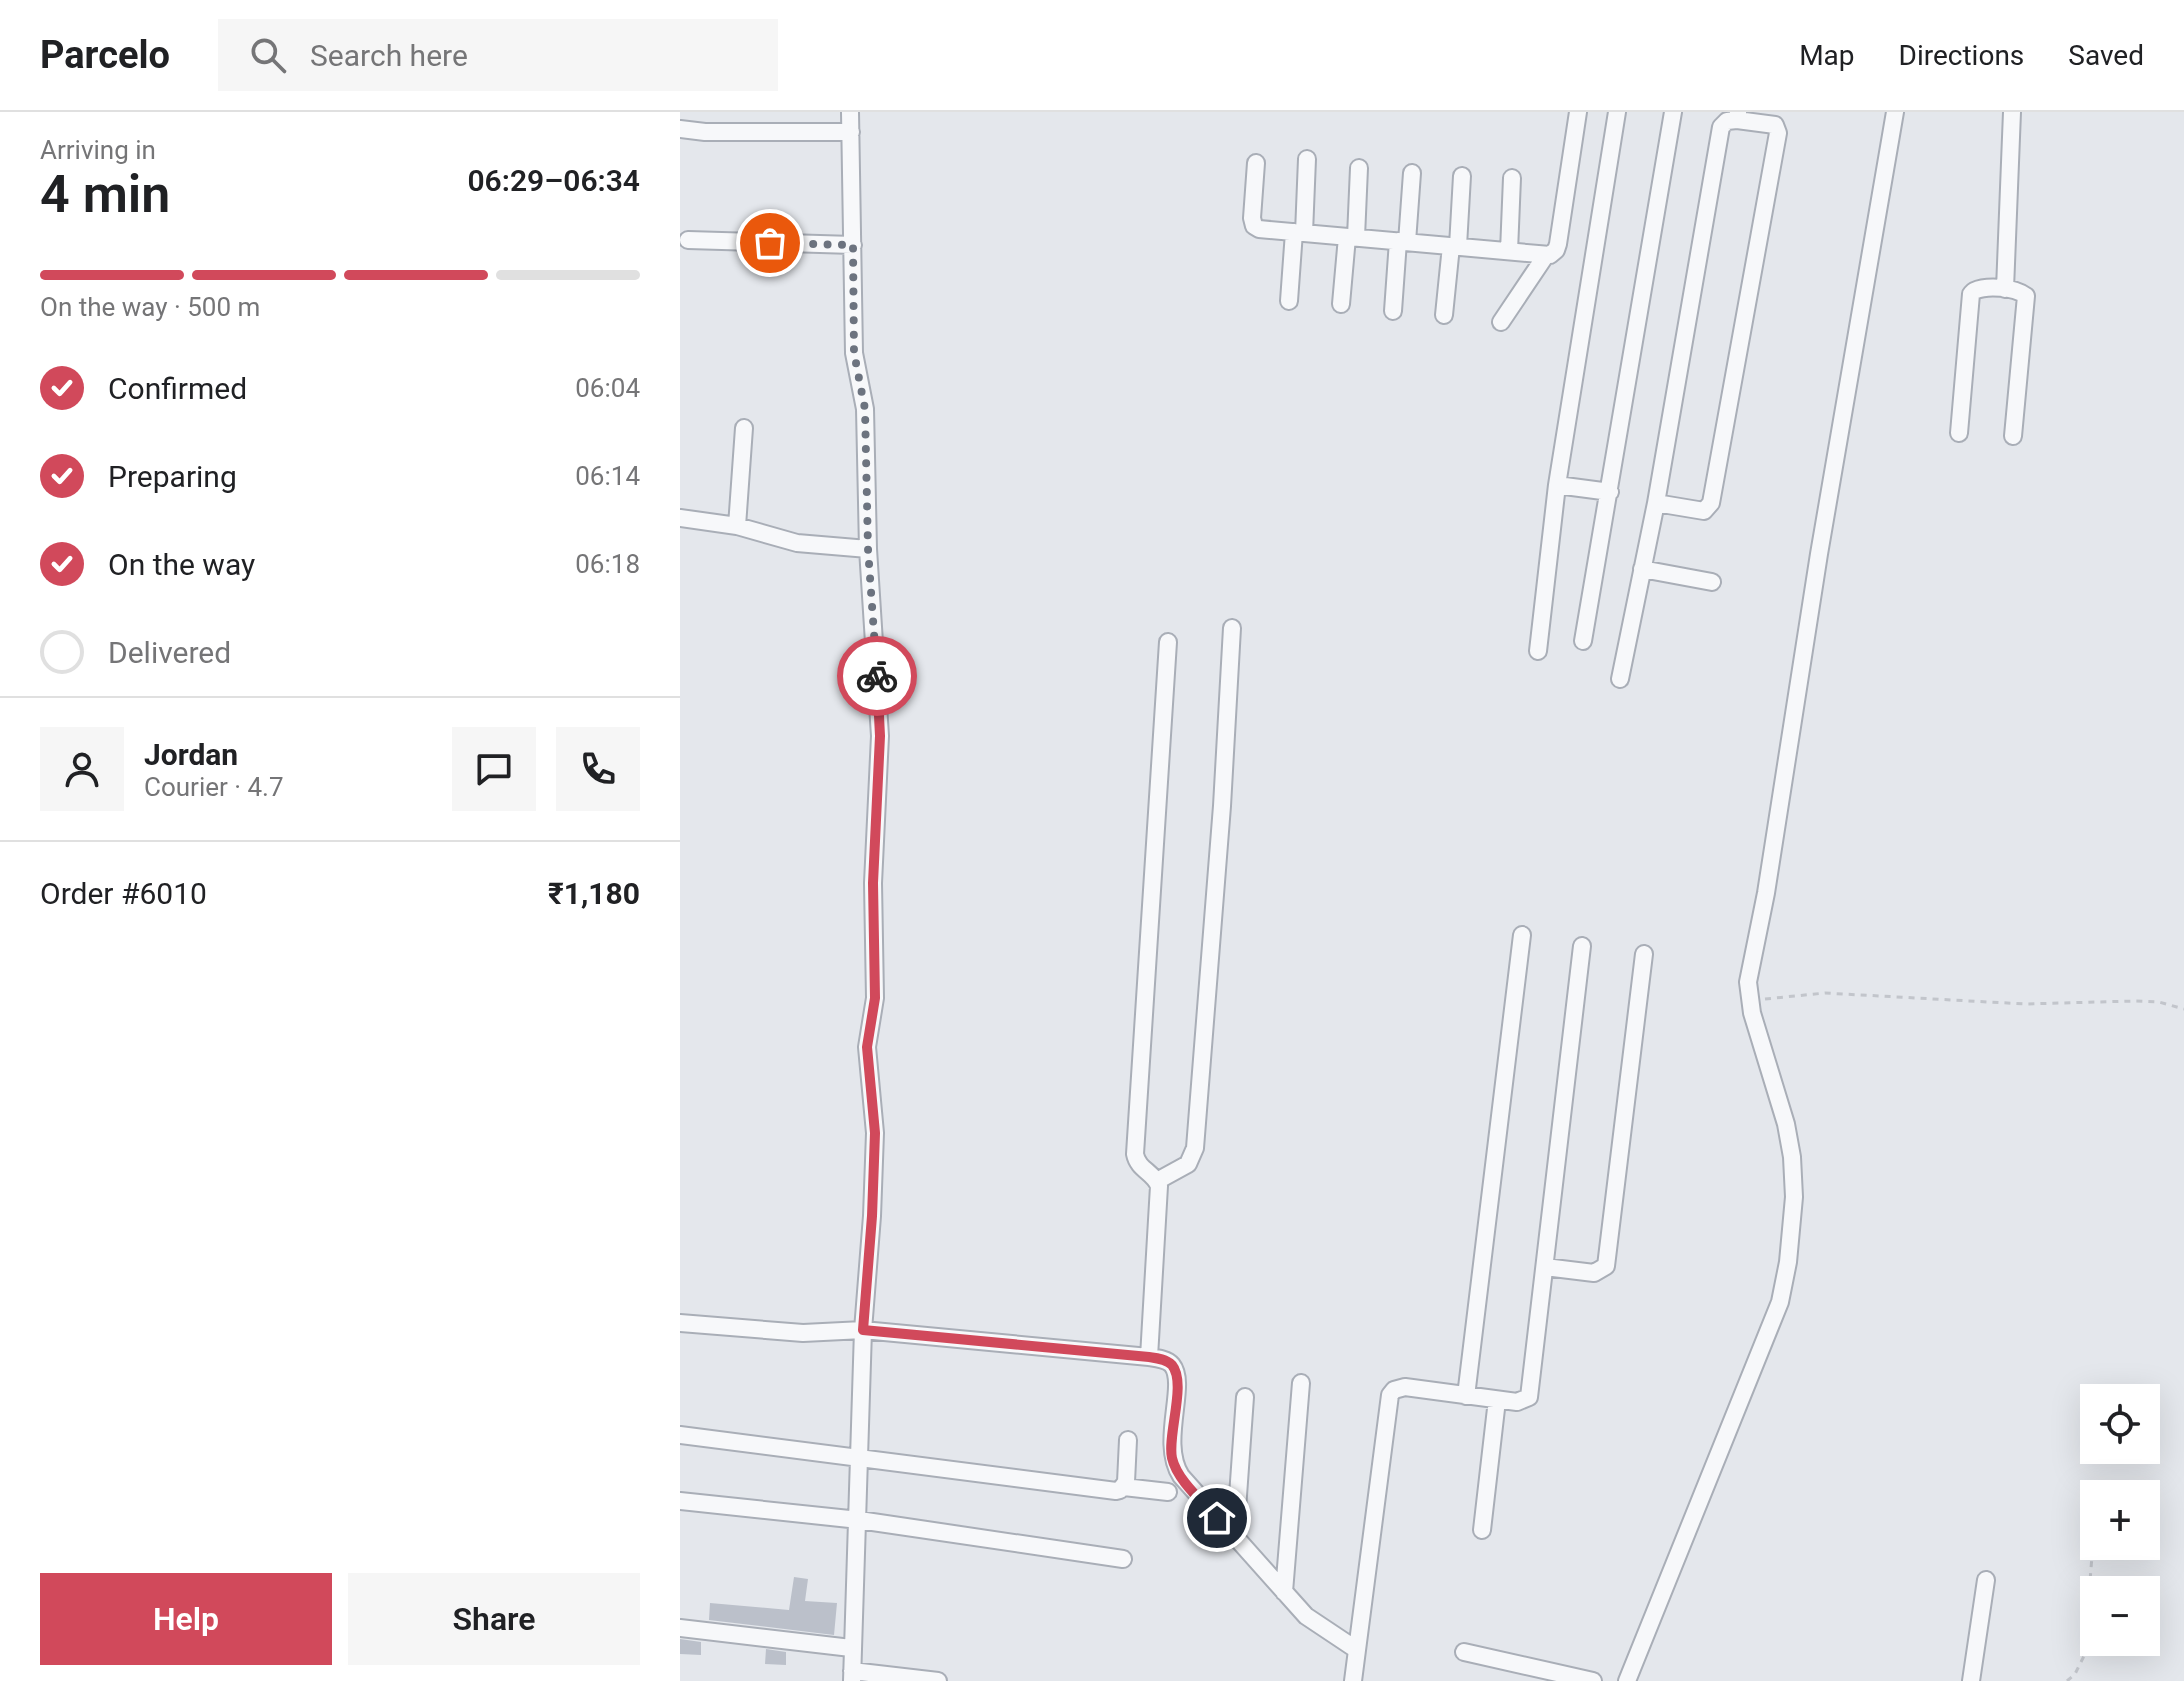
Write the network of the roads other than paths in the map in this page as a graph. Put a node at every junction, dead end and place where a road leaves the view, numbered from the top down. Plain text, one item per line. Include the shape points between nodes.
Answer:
1 (850, 112) edge
2 (1578, 112) edge
3 (1617, 112) edge
4 (1673, 112) edge
5 (1895, 112) edge
6 (2012, 112) edge
7 (1738, 116) edge
8 (680, 129) edge
9 (851, 132) junction
10 (1307, 159) dead end
11 (1256, 163) dead end
12 (1359, 168) dead end
13 (1412, 173) dead end
14 (1462, 176) dead end
15 (1512, 178) dead end
16 (1299, 232) junction
17 (1351, 237) junction
18 (688, 240) dead end
19 (1402, 241) junction
20 (853, 245) junction
21 (1454, 246) junction
22 (1509, 251) junction
23 (1546, 255) junction
24 (2005, 289) junction
25 (1289, 301) dead end
26 (1341, 304) dead end
27 (1393, 311) dead end
28 (1444, 315) dead end
29 (1501, 322) dead end
30 (744, 428) dead end
31 (1959, 433) dead end
32 (2013, 436) dead end
33 (1557, 485) junction
34 (1610, 492) junction
35 (1656, 503) junction
36 (680, 518) edge
37 (737, 526) junction
38 (868, 549) junction
39 (1642, 569) junction
40 (1712, 582) dead end
41 (1232, 628) dead end
42 (1583, 641) dead end
43 (1168, 642) dead end
44 (1538, 651) dead end
45 (1620, 679) dead end
46 (1522, 935) dead end
47 (1582, 946) dead end
48 (1644, 954) dead end
49 (1157, 1181) junction
50 (1545, 1267) junction
51 (680, 1323) edge
52 (863, 1330) junction
53 (1149, 1357) junction
54 (1301, 1383) dead end
55 (1466, 1396) junction
56 (1245, 1397) dead end
57 (1497, 1400) junction
58 (680, 1435) edge
59 (1128, 1440) dead end
60 (860, 1457) junction
61 (1124, 1487) junction
62 (1168, 1492) dead end
63 (680, 1501) edge
64 (859, 1520) junction
65 (1482, 1530) dead end
66 (1235, 1538) junction
67 (1123, 1559) dead end
68 (1986, 1580) dead end
69 (1284, 1592) junction
70 (680, 1628) edge
71 (851, 1648) junction
72 (1357, 1650) junction
73 (1464, 1652) dead end
74 (852, 1676) edge
75 (938, 1681) edge
76 (1353, 1681) edge
77 (1593, 1681) edge
78 (1627, 1681) edge
79 (1971, 1681) edge

1 - 9 street
2 - 23 street via 1558,244
3 - 33 street
4 - 34 street
5 - 78 street via 1766,893 1749,967 1749,1000 1790,1141 1794,1197 1785,1282
6 - 24 street
7 - 35 street via 1721,127
7 - 35 street via 1775,125 1778,133 1711,503 1704,511
8 - 9 street
9 - 20 street
10 - 16 street
11 - 16 street via 1254,226
12 - 17 street
13 - 19 street
14 - 21 street
15 - 22 street
16 - 17 street
16 - 25 street
17 - 19 street
17 - 26 street
18 - 20 street
19 - 21 street
19 - 27 street
20 - 38 street via 854,353 865,409
21 - 22 street
21 - 28 street
22 - 23 street
23 - 29 street
24 - 31 street via 1984,287 1971,294
24 - 32 street via 2024,293 2027,301
30 - 37 street
33 - 34 street
33 - 44 street
34 - 42 street
35 - 39 street
36 - 37 street
37 - 38 street via 797,543
38 - 52 street via 880,736 873,883 875,998 867,1047 875,1133
39 - 40 street
39 - 45 street
41 - 49 street via 1195,1148 1188,1164
43 - 49 street via 1135,1154 1139,1166
46 - 55 street
47 - 50 street
48 - 50 street via 1606,1266 1594,1273
49 - 53 street
50 - 57 street via 1529,1397
51 - 52 street via 803,1333
52 - 53 street
52 - 60 street
53 - 66 street via 1168,1362 1175,1372 1174,1466
54 - 69 street
55 - 57 street
55 - 72 street via 1405,1387 1390,1395
56 - 66 street
57 - 65 street
58 - 60 street
59 - 61 street
60 - 61 street via 1116,1491
60 - 64 street
61 - 62 street
63 - 64 street
64 - 67 street
64 - 71 street
66 - 69 street
68 - 79 street
69 - 72 street via 1316,1624
70 - 71 street
71 - 74 street
72 - 76 street
73 - 77 street
74 - 75 street

